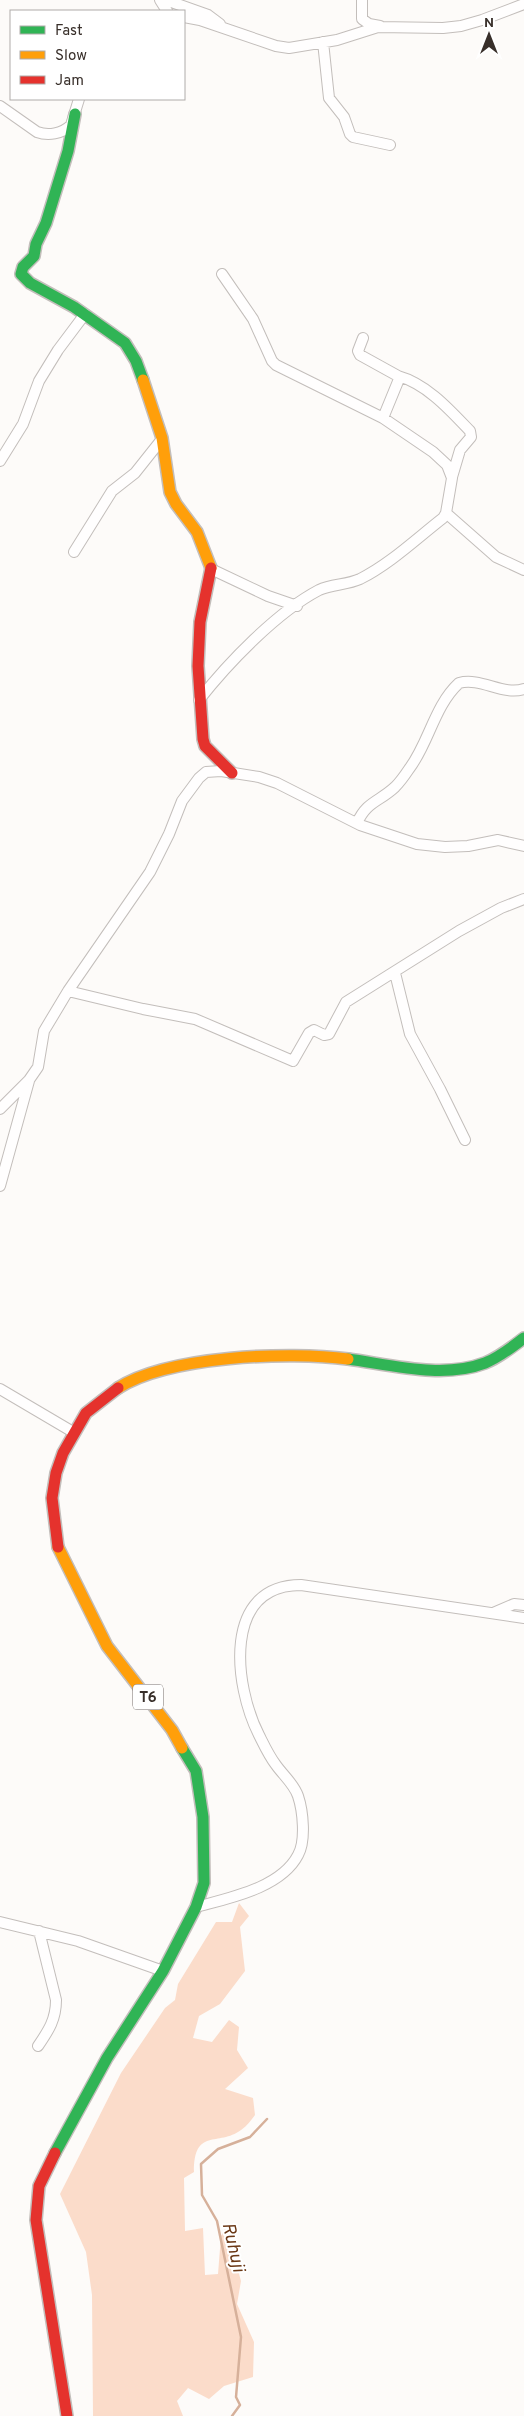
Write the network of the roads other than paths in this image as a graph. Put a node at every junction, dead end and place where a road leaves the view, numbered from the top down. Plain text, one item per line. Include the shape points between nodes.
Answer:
1 (166, 0) edge
2 (362, 0) edge
3 (524, 4) edge
4 (184, 8) edge
5 (383, 26) junction
6 (323, 42) junction
7 (79, 100) edge
8 (0, 106) edge
9 (75, 114) junction
10 (390, 145) dead end
11 (222, 274) dead end
12 (85, 314) junction
13 (363, 338) dead end
14 (398, 376) junction
15 (383, 418) junction
16 (162, 439) junction
17 (0, 461) edge
18 (452, 478) junction
19 (446, 513) junction
20 (74, 552) dead end
21 (211, 569) junction
22 (524, 570) edge
23 (297, 606) junction
24 (524, 689) edge
25 (199, 700) junction
26 (232, 773) junction
27 (357, 823) junction
28 (524, 846) edge
29 (524, 899) edge
30 (395, 973) junction
31 (68, 991) junction
32 (29, 1080) junction
33 (0, 1109) edge
34 (465, 1140) dead end
35 (0, 1186) edge
36 (524, 1338) edge
37 (0, 1389) edge
38 (73, 1432) junction
39 (524, 1604) edge
40 (493, 1613) junction
41 (524, 1618) edge
42 (196, 1907) junction
43 (0, 1922) edge
44 (40, 1931) junction
45 (163, 1971) junction
46 (38, 2046) dead end
47 (67, 2416) edge

1 - 4 street
2 - 5 street via 362,19 369,24
3 - 5 street via 455,27
4 - 6 street via 208,15 224,28 283,48
5 - 6 street
6 - 10 street via 329,98 344,117 350,134
7 - 9 street
8 - 9 street via 43,134 66,130
9 - 12 main road via 68,151 46,223 34,256 21,274 30,283
11 - 15 street via 253,319 274,363
12 - 16 main road via 131,351
12 - 17 street via 40,381 23,424
13 - 14 street via 358,348 360,355
14 - 15 street via 399,382
14 - 18 street via 410,379 441,402 470,431 471,437 460,450
15 - 18 street via 440,458
16 - 20 street via 135,473 112,491
16 - 21 main road via 170,492 197,532
18 - 19 street
19 - 22 street via 496,557
19 - 23 street via 378,569 350,583 319,590
21 - 23 street
21 - 25 main road via 200,622
23 - 25 street via 226,666
24 - 27 street via 513,691 472,681 459,683 438,712 422,750 410,768 396,787 367,806
25 - 26 main road via 204,743
26 - 27 street via 277,783
26 - 31 street via 212,771 199,778 182,801 150,872
27 - 28 street via 417,844 468,846 498,840
29 - 30 street via 459,931
30 - 31 street via 346,1002 329,1034 312,1031 291,1062 194,1019
30 - 34 street via 410,1034
31 - 32 street via 44,1031 38,1067
32 - 33 street
32 - 35 street
36 - 38 main road, T6 via 485,1363 456,1369 429,1370 342,1358 294,1356 241,1357 190,1363 158,1370 127,1382 86,1413
37 - 38 street
38 - 42 main road, T6 via 56,1474 52,1498 58,1549 107,1646 172,1730 196,1771 205,1864 204,1884
39 - 40 street via 514,1604
40 - 41 street
40 - 42 street via 301,1585 275,1588 260,1597 243,1622 241,1678 258,1733 275,1763 296,1789 302,1834 300,1854 290,1868 260,1888
42 - 45 main road, T6
43 - 44 street
44 - 45 street
44 - 46 street via 56,2011 54,2021
45 - 47 main road, T6 via 107,2058 39,2186 36,2220

